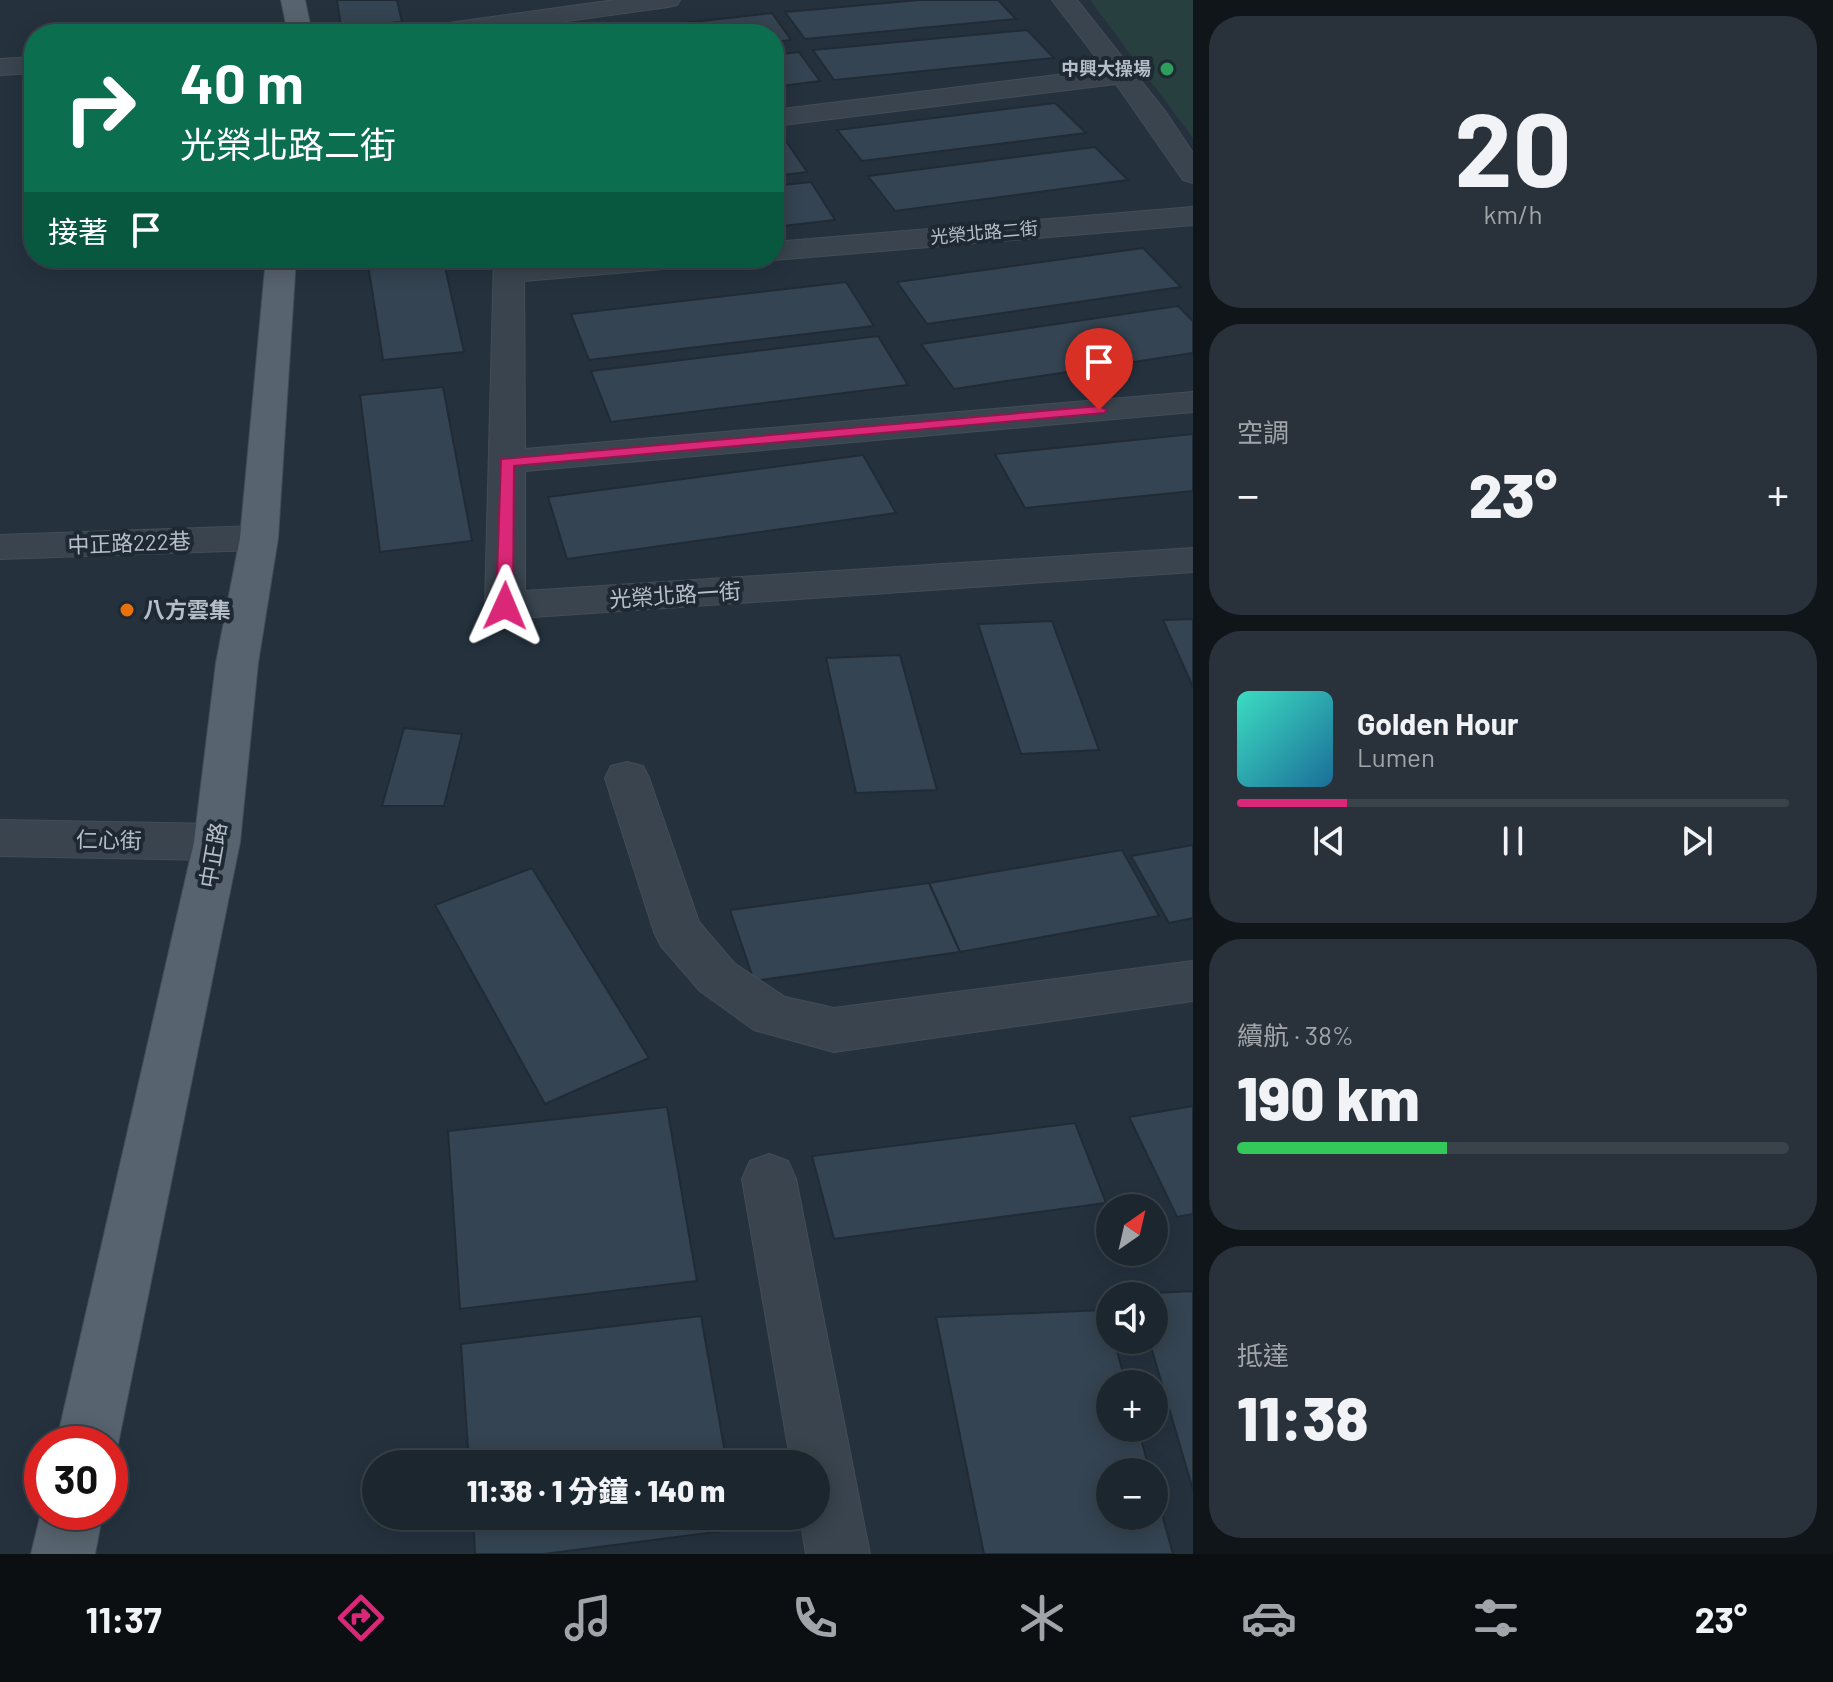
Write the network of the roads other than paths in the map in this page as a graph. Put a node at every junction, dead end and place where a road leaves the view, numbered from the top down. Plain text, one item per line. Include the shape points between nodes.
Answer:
1 (293, 0) edge
2 (1064, 0) edge
3 (656, 1) edge
4 (298, 24) edge
5 (492, 24) edge
6 (24, 66) edge
7 (0, 67) edge
8 (1123, 75) junction
9 (784, 117) edge
10 (1193, 174) edge
11 (1193, 216) edge
12 (784, 250) edge
13 (280, 268) edge
14 (509, 268) edge
15 (1193, 402) edge
16 (506, 462) junction
17 (259, 538) junction
18 (0, 547) edge
19 (1193, 560) edge
20 (627, 778) dead end
21 (0, 838) edge
22 (217, 842) junction
23 (1193, 981) edge
24 (769, 1179) dead end
25 (91, 1426) edge
26 (68, 1530) edge
27 (63, 1554) edge
28 (838, 1554) edge

1 - 4 main road
2 - 8 street
3 - 5 street
6 - 7 street
8 - 9 street
8 - 10 street
11 - 12 street, 光榮北路二街
13 - 17 main road, 中正路
14 - 16 street, 光榮北路一街
15 - 16 street
16 - 19 street, 光榮北路一街 via 505,606
17 - 18 street, 中正路222巷
17 - 22 main road, 中正路 via 237,663
20 - 23 street via 678,932 717,977 772,1015 834,1030
21 - 22 street, 仁心街
22 - 25 main road, 中正路
24 - 28 street
26 - 27 main road

